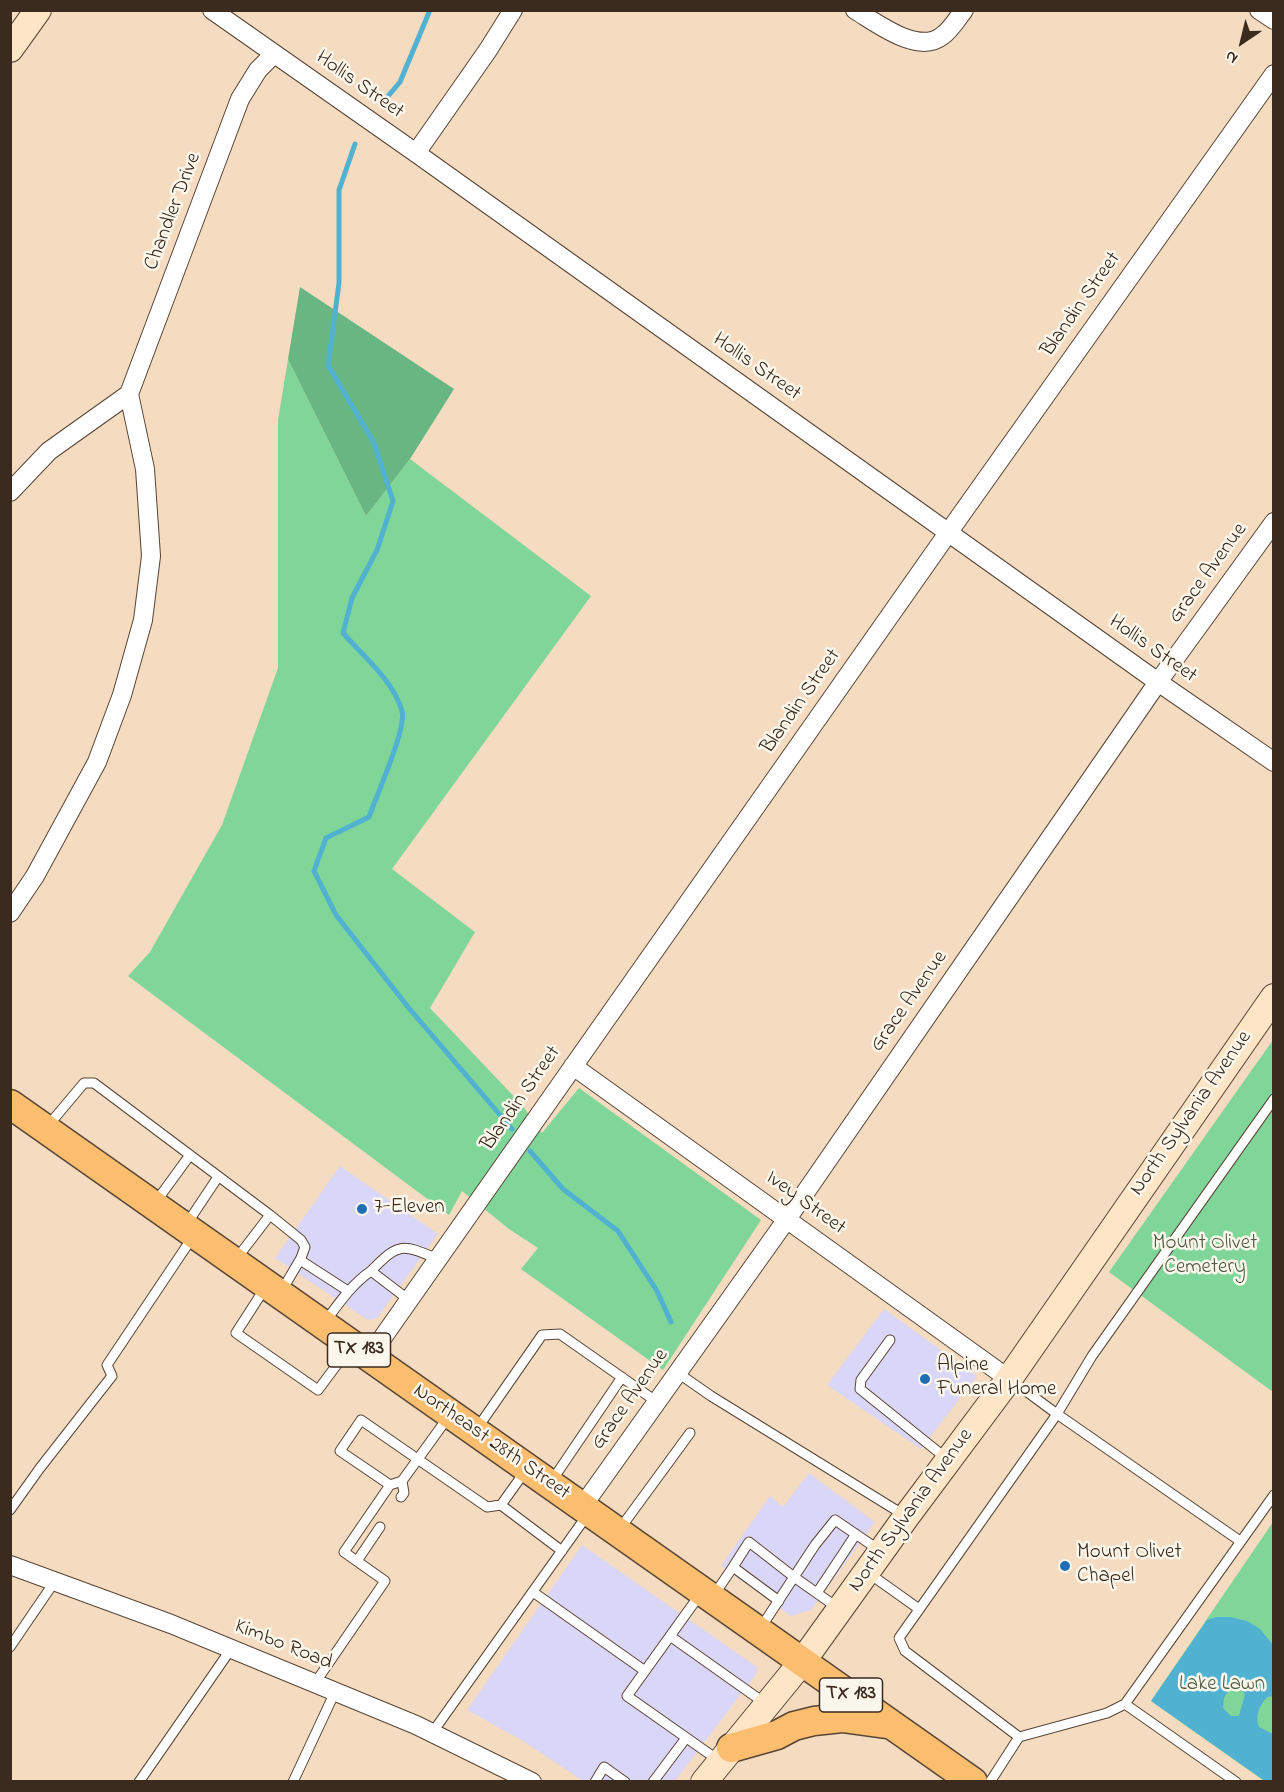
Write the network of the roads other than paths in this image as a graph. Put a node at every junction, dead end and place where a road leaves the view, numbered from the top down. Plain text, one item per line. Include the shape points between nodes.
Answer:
1 (38, 10) edge
2 (212, 10) edge
3 (513, 10) edge
4 (855, 10) edge
5 (964, 10) edge
6 (1259, 10) edge
7 (1274, 20) edge
8 (10, 49) edge
9 (274, 54) junction
10 (1274, 74) edge
11 (416, 153) junction
12 (129, 394) junction
13 (10, 492) edge
14 (1274, 522) edge
15 (948, 533) junction
16 (1158, 682) junction
17 (1274, 762) edge
18 (10, 913) edge
19 (1274, 997) edge
20 (573, 1066) junction
21 (1274, 1099) edge
22 (16, 1112) edge
23 (46, 1129) junction
24 (190, 1155) junction
25 (219, 1177) junction
26 (153, 1205) junction
27 (270, 1215) junction
28 (788, 1219) junction
29 (190, 1231) junction
30 (438, 1258) junction
31 (300, 1260) junction
32 (234, 1262) junction
33 (371, 1270) junction
34 (273, 1290) junction
35 (348, 1291) junction
36 (409, 1300) junction
37 (323, 1324) junction
38 (890, 1340) dead end
39 (360, 1351) junction
40 (678, 1373) junction
41 (622, 1377) junction
42 (1010, 1379) junction
43 (657, 1402) junction
44 (450, 1414) junction
45 (1057, 1414) junction
46 (475, 1431) junction
47 (690, 1433) dead end
48 (418, 1459) junction
49 (949, 1460) junction
50 (538, 1476) junction
51 (402, 1481) junction
52 (390, 1485) junction
53 (1274, 1495) edge
54 (401, 1497) dead end
55 (501, 1505) junction
56 (10, 1509) edge
57 (586, 1510) junction
58 (906, 1517) junction
59 (380, 1527) dead end
60 (618, 1532) junction
61 (856, 1534) junction
62 (1240, 1541) junction
63 (562, 1551) junction
64 (881, 1551) junction
65 (357, 1560) junction
66 (10, 1565) edge
67 (733, 1567) junction
68 (866, 1572) junction
69 (795, 1577) junction
70 (55, 1581) junction
71 (533, 1592) junction
72 (817, 1593) junction
73 (707, 1595) junction
74 (779, 1601) junction
75 (840, 1609) junction
76 (919, 1609) junction
77 (759, 1631) junction
78 (670, 1636) junction
79 (12, 1641) edge
80 (231, 1649) junction
81 (802, 1662) junction
82 (645, 1671) junction
83 (315, 1683) junction
84 (335, 1692) junction
85 (1125, 1704) junction
86 (767, 1705) junction
87 (895, 1727) junction
88 (432, 1733) junction
89 (1019, 1737) junction
90 (686, 1738) junction
91 (726, 1755) junction
92 (139, 1782) edge
93 (293, 1782) edge
94 (532, 1782) edge
95 (595, 1782) edge
96 (625, 1782) edge
97 (653, 1782) edge
98 (704, 1782) edge
99 (973, 1782) edge
100 (990, 1782) edge
101 (1236, 1782) edge

1 - 8 main road
2 - 9 street, Hollis Street
3 - 11 street
4 - 5 street via 905,39 928,42 941,37
6 - 7 street
9 - 11 street, Hollis Street
9 - 12 street, Chandler Drive via 258,70 240,99
10 - 15 street, Blandin Street
11 - 15 street, Hollis Street
12 - 13 street via 49,451
12 - 18 street via 145,469 151,556 142,620 122,695 97,762 35,876
14 - 16 street, Grace Avenue
15 - 16 street, Hollis Street
15 - 20 street, Blandin Street
16 - 17 street, Hollis Street
16 - 28 street, Grace Avenue
19 - 42 main road, North Sylvania Avenue
20 - 28 street, Ivey Street
20 - 30 street, Blandin Street
21 - 45 lane via 1092,1356
22 - 23 main road, Northeast 28th Street / TX 183
23 - 24 lane via 84,1083 94,1083
23 - 26 main road, Northeast 28th Street / TX 183
24 - 25 lane
24 - 26 lane
25 - 27 lane
25 - 29 lane
26 - 29 main road, Northeast 28th Street / TX 183
27 - 31 lane via 301,1240 305,1247
27 - 32 lane
28 - 40 street, Grace Avenue
28 - 42 street, Ivey Street
29 - 32 main road, Northeast 28th Street / TX 183
29 - 56 lane via 107,1365 112,1376
30 - 33 lane via 410,1248 397,1248
30 - 36 street, Blandin Street
31 - 34 lane
31 - 35 lane
32 - 34 main road, Northeast 28th Street / TX 183
33 - 35 lane
33 - 36 lane
34 - 37 main road, Northeast 28th Street / TX 183
34 - 39 lane via 236,1333 318,1390
35 - 37 lane
36 - 39 street, Blandin Street
37 - 39 main road, Northeast 28th Street / TX 183
38 - 49 lane via 861,1380 860,1389
39 - 44 main road, Northeast 28th Street / TX 183
40 - 43 street, Grace Avenue
40 - 58 lane
41 - 43 lane
41 - 46 lane via 560,1334 542,1335
41 - 50 lane
42 - 45 lane
42 - 49 main road, North Sylvania Avenue
43 - 57 street, Grace Avenue
44 - 46 main road, Northeast 28th Street / TX 183
44 - 48 lane
45 - 62 lane
45 - 76 lane
46 - 50 main road, Northeast 28th Street / TX 183
47 - 60 lane
48 - 51 lane
48 - 52 lane via 361,1420 340,1451
48 - 55 lane via 487,1507
49 - 58 main road, North Sylvania Avenue
50 - 55 lane
50 - 57 main road, Northeast 28th Street / TX 183
51 - 52 lane
51 - 54 lane
52 - 65 lane via 344,1552
53 - 62 lane
55 - 63 lane
57 - 60 main road, Northeast 28th Street / TX 183
57 - 63 lane
58 - 64 main road, North Sylvania Avenue
59 - 65 lane
60 - 73 main road, Northeast 28th Street / TX 183
61 - 64 lane
61 - 69 lane via 835,1520
61 - 72 lane
62 - 85 lane
63 - 71 lane
64 - 68 main road, North Sylvania Avenue
65 - 83 lane via 385,1581
66 - 70 street, Kimbo Road
67 - 69 lane via 749,1542
67 - 73 lane
67 - 74 lane
68 - 75 main road, North Sylvania Avenue
68 - 76 lane
69 - 72 lane
69 - 74 lane
70 - 79 lane
70 - 80 street, Kimbo Road
71 - 82 lane
71 - 88 lane
72 - 75 lane
73 - 77 main road, Northeast 28th Street / TX 183
73 - 78 lane
74 - 77 lane
75 - 81 main road, North Sylvania Avenue
76 - 89 lane via 899,1638 905,1651
77 - 81 main road, Northeast 28th Street / TX 183
78 - 82 lane
78 - 86 lane
80 - 83 street, Kimbo Road
80 - 92 lane
81 - 86 main road, North Sylvania Avenue
81 - 87 main road, Northeast 28th Street / TX 183
82 - 90 lane via 627,1696
83 - 84 street, Kimbo Road
84 - 88 street, Kimbo Road
84 - 93 lane
85 - 89 lane via 1107,1713
85 - 101 lane
86 - 91 main road, North Sylvania Avenue
87 - 91 main road via 842,1718 814,1720
87 - 99 main road, Northeast 28th Street / TX 183
88 - 94 street, Kimbo Road
89 - 100 lane
90 - 91 lane
90 - 97 lane
91 - 98 main road, North Sylvania Avenue
95 - 96 lane via 604,1767

